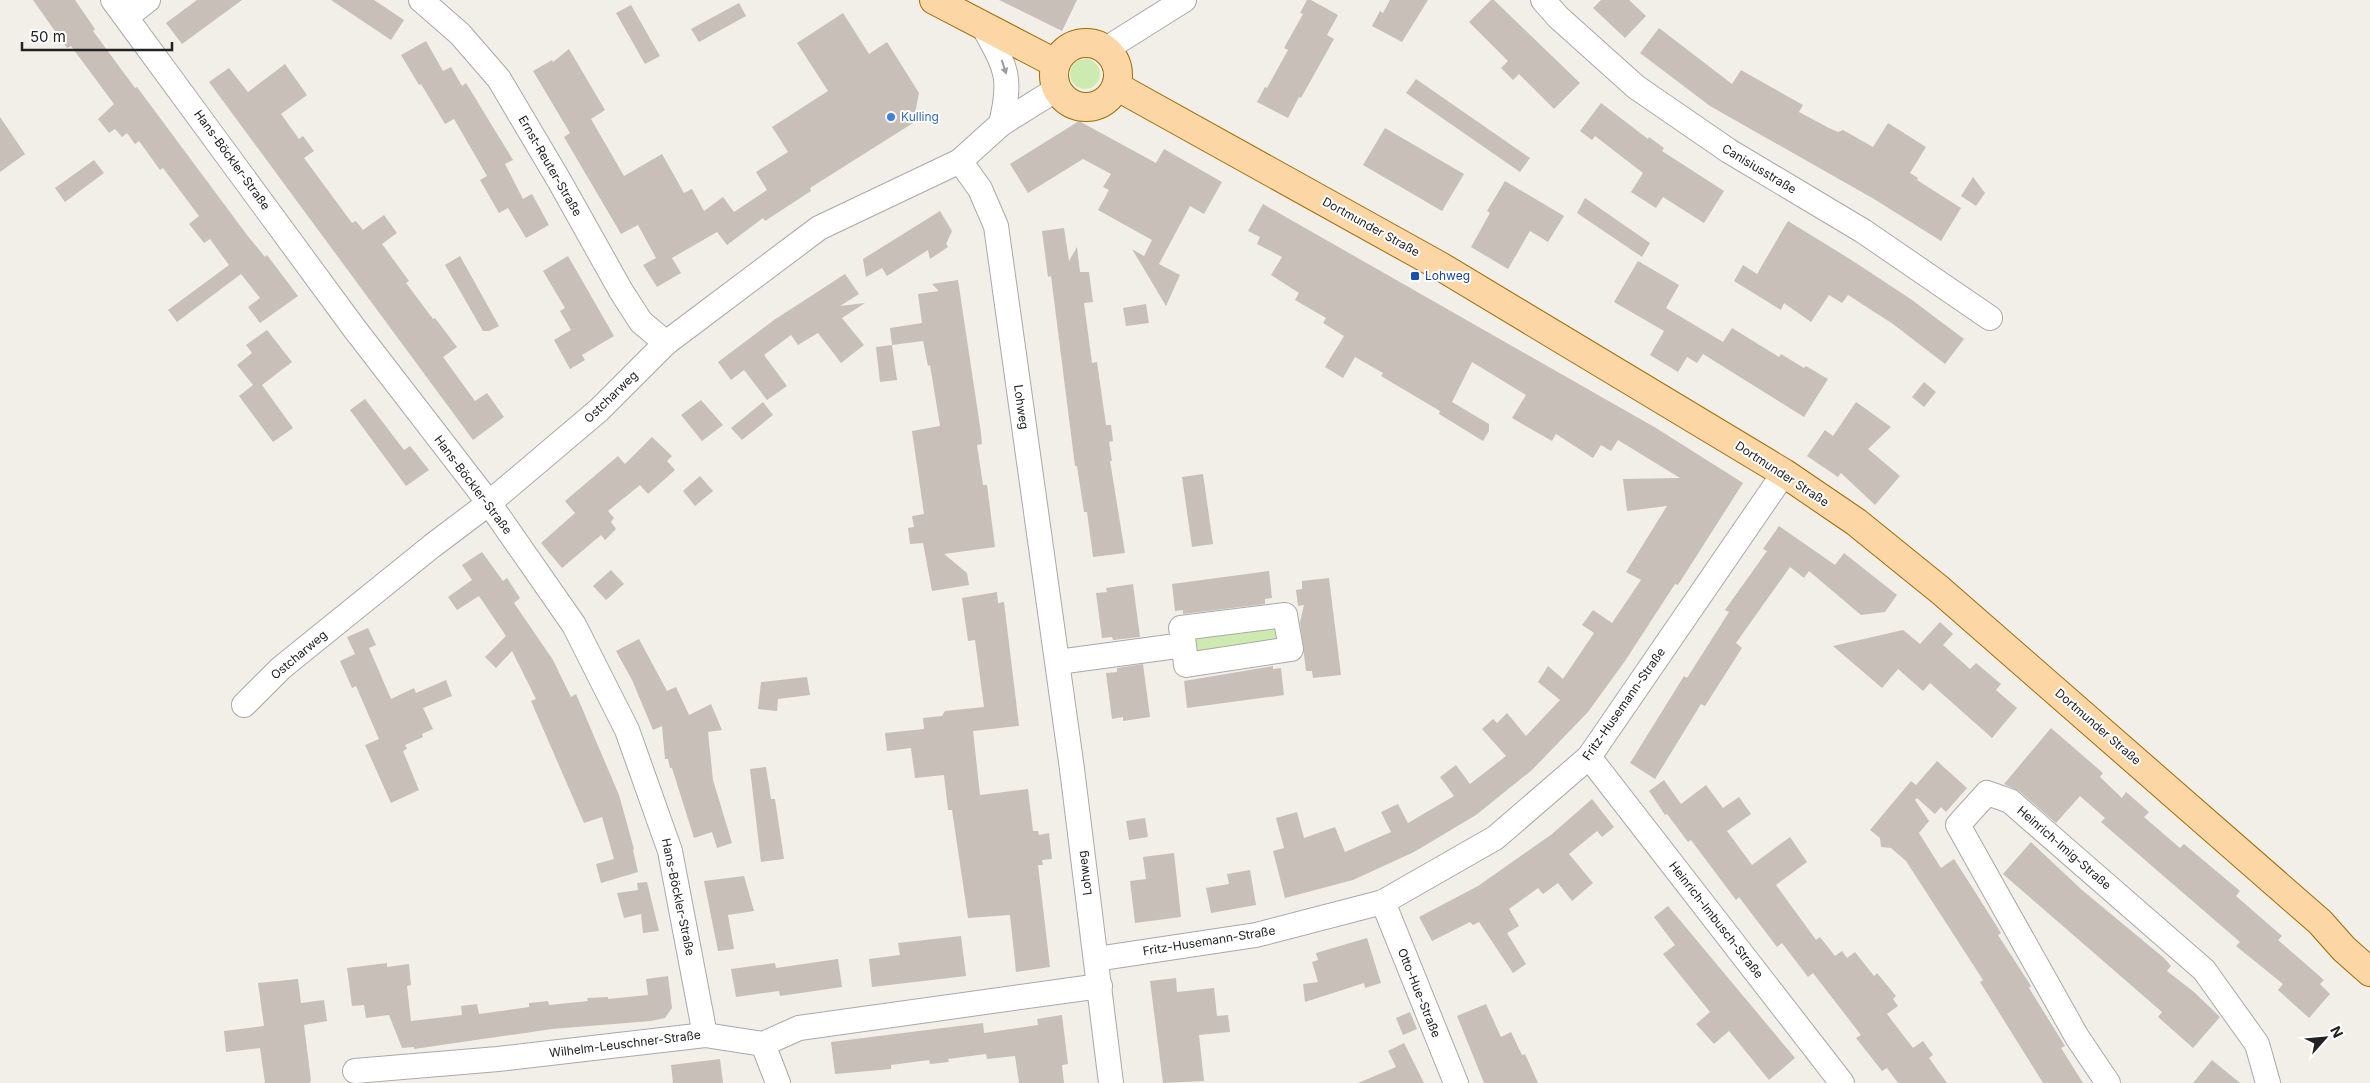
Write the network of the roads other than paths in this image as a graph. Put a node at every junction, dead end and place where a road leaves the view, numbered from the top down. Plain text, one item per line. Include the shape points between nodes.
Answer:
1 (148, 0) edge
2 (421, 0) edge
3 (934, 0) edge
4 (1184, 0) edge
5 (1543, 0) edge
6 (119, 8) edge
7 (982, 24) junction
8 (1106, 49) junction
9 (1056, 63) junction
10 (1116, 86) junction
11 (1057, 90) junction
12 (1001, 124) junction
13 (960, 161) junction
14 (1990, 318) dead end
15 (666, 343) junction
16 (1784, 473) junction
17 (489, 503) junction
18 (1184, 645) dead end
19 (1058, 662) junction
20 (244, 705) dead end
21 (1589, 757) junction
22 (1382, 902) junction
23 (1096, 959) junction
24 (2370, 972) edge
25 (1100, 986) junction
26 (705, 1034) junction
27 (763, 1044) junction
28 (355, 1072) dead end
29 (778, 1083) edge
30 (1111, 1083) edge
31 (1456, 1083) edge
32 (1842, 1083) edge
33 (2108, 1083) edge
34 (2268, 1083) edge

1 - 6 street
2 - 15 street, Ernst-Reuter-Straße via 460,34 499,79 621,291 641,322
3 - 7 main road
4 - 8 street
5 - 14 street, Canisiusstraße via 1636,87 1729,151 1863,230
6 - 17 street, Hans-Böckler-Straße via 354,328
7 - 9 main road
7 -> 12 street via 1006,68 1008,90
8 - 9 main road via 1087,42 1077,43 1060,54
8 - 10 main road via 1115,62
9 - 11 main road via 1053,76
10 - 11 main road via 1104,101 1087,107 1070,103
10 - 16 main road, Dortmunder Straße via 1440,266
11 - 12 street, Ostcharweg
12 - 13 street, Ostcharweg
13 - 15 street, Ostcharweg via 819,228
13 - 19 street, Lohweg via 980,189 996,226
15 - 17 street, Ostcharweg via 599,410
16 - 21 street, Fritz-Husemann-Straße
16 - 24 main road, Dortmunder Straße via 1856,522 1940,590 2320,922
17 - 20 street, Ostcharweg via 282,668
17 - 26 street, Hans-Böckler-Straße via 574,625 626,730 670,851
18 - 19 street
19 - 23 street, Lohweg
21 - 22 street, Fritz-Husemann-Straße via 1495,838
21 - 32 street, Heinrich-Imbusch-Straße
22 - 23 street, Fritz-Husemann-Straße via 1256,935
22 - 31 street, Otto-Hue-Straße
23 - 25 street, Lohweg
25 - 27 street via 799,1028
25 - 30 street, Lohweg
26 - 27 street, Wilhelm-Leuschner-Straße
26 - 28 street, Wilhelm-Leuschner-Straße via 498,1060
27 - 29 street
33 - 34 street, Heinrich-Imig-Straße via 2077,1037 1958,825 1986,793 2010,801 2204,970 2257,1044

